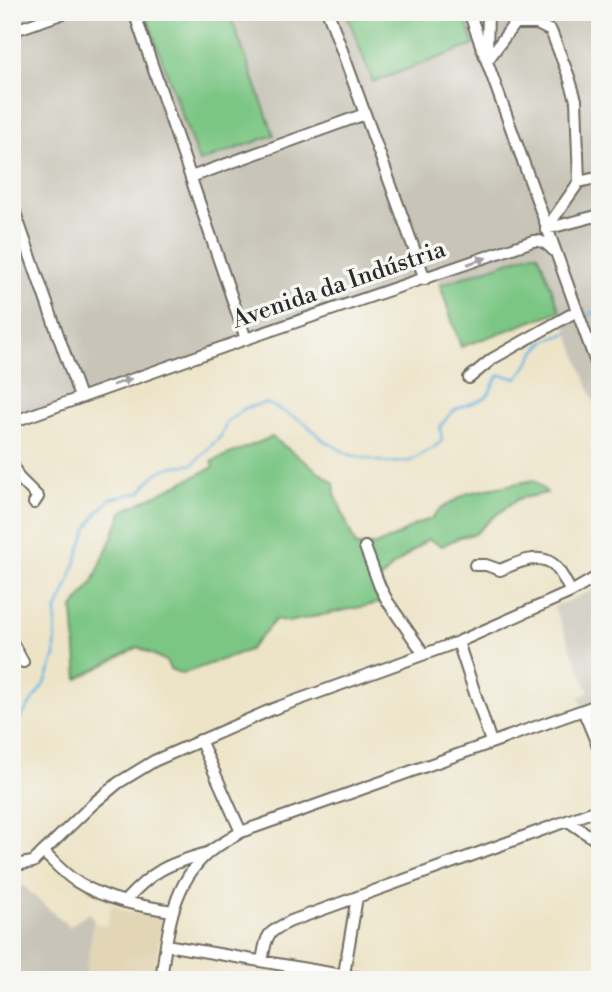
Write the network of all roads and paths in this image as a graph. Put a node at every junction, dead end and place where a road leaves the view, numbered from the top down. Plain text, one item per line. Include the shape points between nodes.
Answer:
1 (67, 12) edge
2 (134, 12) edge
3 (328, 12) edge
4 (469, 12) edge
5 (488, 12) edge
6 (12, 31) edge
7 (487, 61) junction
8 (365, 114) junction
9 (191, 177) junction
10 (600, 177) edge
11 (579, 182) junction
12 (12, 204) edge
13 (600, 215) edge
14 (547, 229) junction
15 (25, 241) junction
16 (12, 248) edge
17 (554, 251) junction
18 (425, 279) junction
19 (577, 311) junction
20 (246, 339) junction
21 (600, 374) edge
22 (470, 378) dead end
23 (80, 397) junction
24 (12, 422) edge
25 (12, 463) edge
26 (34, 503) dead end
27 (365, 547) dead end
28 (475, 565) dead end
29 (600, 575) edge
30 (571, 592) junction
31 (12, 642) edge
32 (458, 642) junction
33 (424, 654) junction
34 (23, 662) dead end
35 (600, 704) edge
36 (583, 710) junction
37 (200, 740) junction
38 (491, 742) junction
39 (600, 751) edge
40 (600, 810) edge
41 (568, 821) junction
42 (241, 832) junction
43 (600, 843) edge
44 (43, 852) junction
45 (209, 852) junction
46 (14, 865) dead end
47 (357, 897) junction
48 (124, 902) junction
49 (173, 911) junction
50 (166, 945) junction
51 (262, 961) junction
52 (343, 978) edge
53 (161, 980) edge
54 (370, 980) edge

1 - 6 street
2 - 9 street
3 - 8 street
4 - 7 street
5 - 7 street
7 - 11 street via 514,24 537,24 551,31 576,100
7 - 14 street
8 - 9 street
8 - 18 street
9 - 20 street
10 - 11 street
11 - 14 street
12 - 15 street
13 - 14 street
14 - 17 street
15 - 16 street
15 - 23 street
18 -> 17 street, Avenida da Indústria via 533,241 544,242
17 - 19 street
18 - 20 street, Avenida da Indústria
19 - 21 street
19 - 22 street via 492,359
23 -> 20 street, Avenida da Indústria
23 - 24 street, Avenida da Indústria
25 - 26 street via 18,477 38,496
27 - 33 street via 384,594
28 - 30 street via 500,570 519,562 547,561
29 - 30 street
30 - 32 street
31 - 34 street
32 - 33 street
32 - 38 street
33 - 37 street
35 - 36 street
36 - 38 street
36 - 39 street
37 - 42 street
37 - 44 street via 118,783
38 - 42 street
40 - 41 street
41 - 43 street
41 - 47 street
42 - 45 street
44 - 46 street via 33,862
44 - 48 street via 75,880
45 - 48 street via 160,869
45 - 49 street via 181,887
47 - 51 street via 272,929
47 - 52 street
48 - 49 street
49 - 50 street
50 - 51 street
50 - 53 street
51 - 52 street
52 - 54 street

